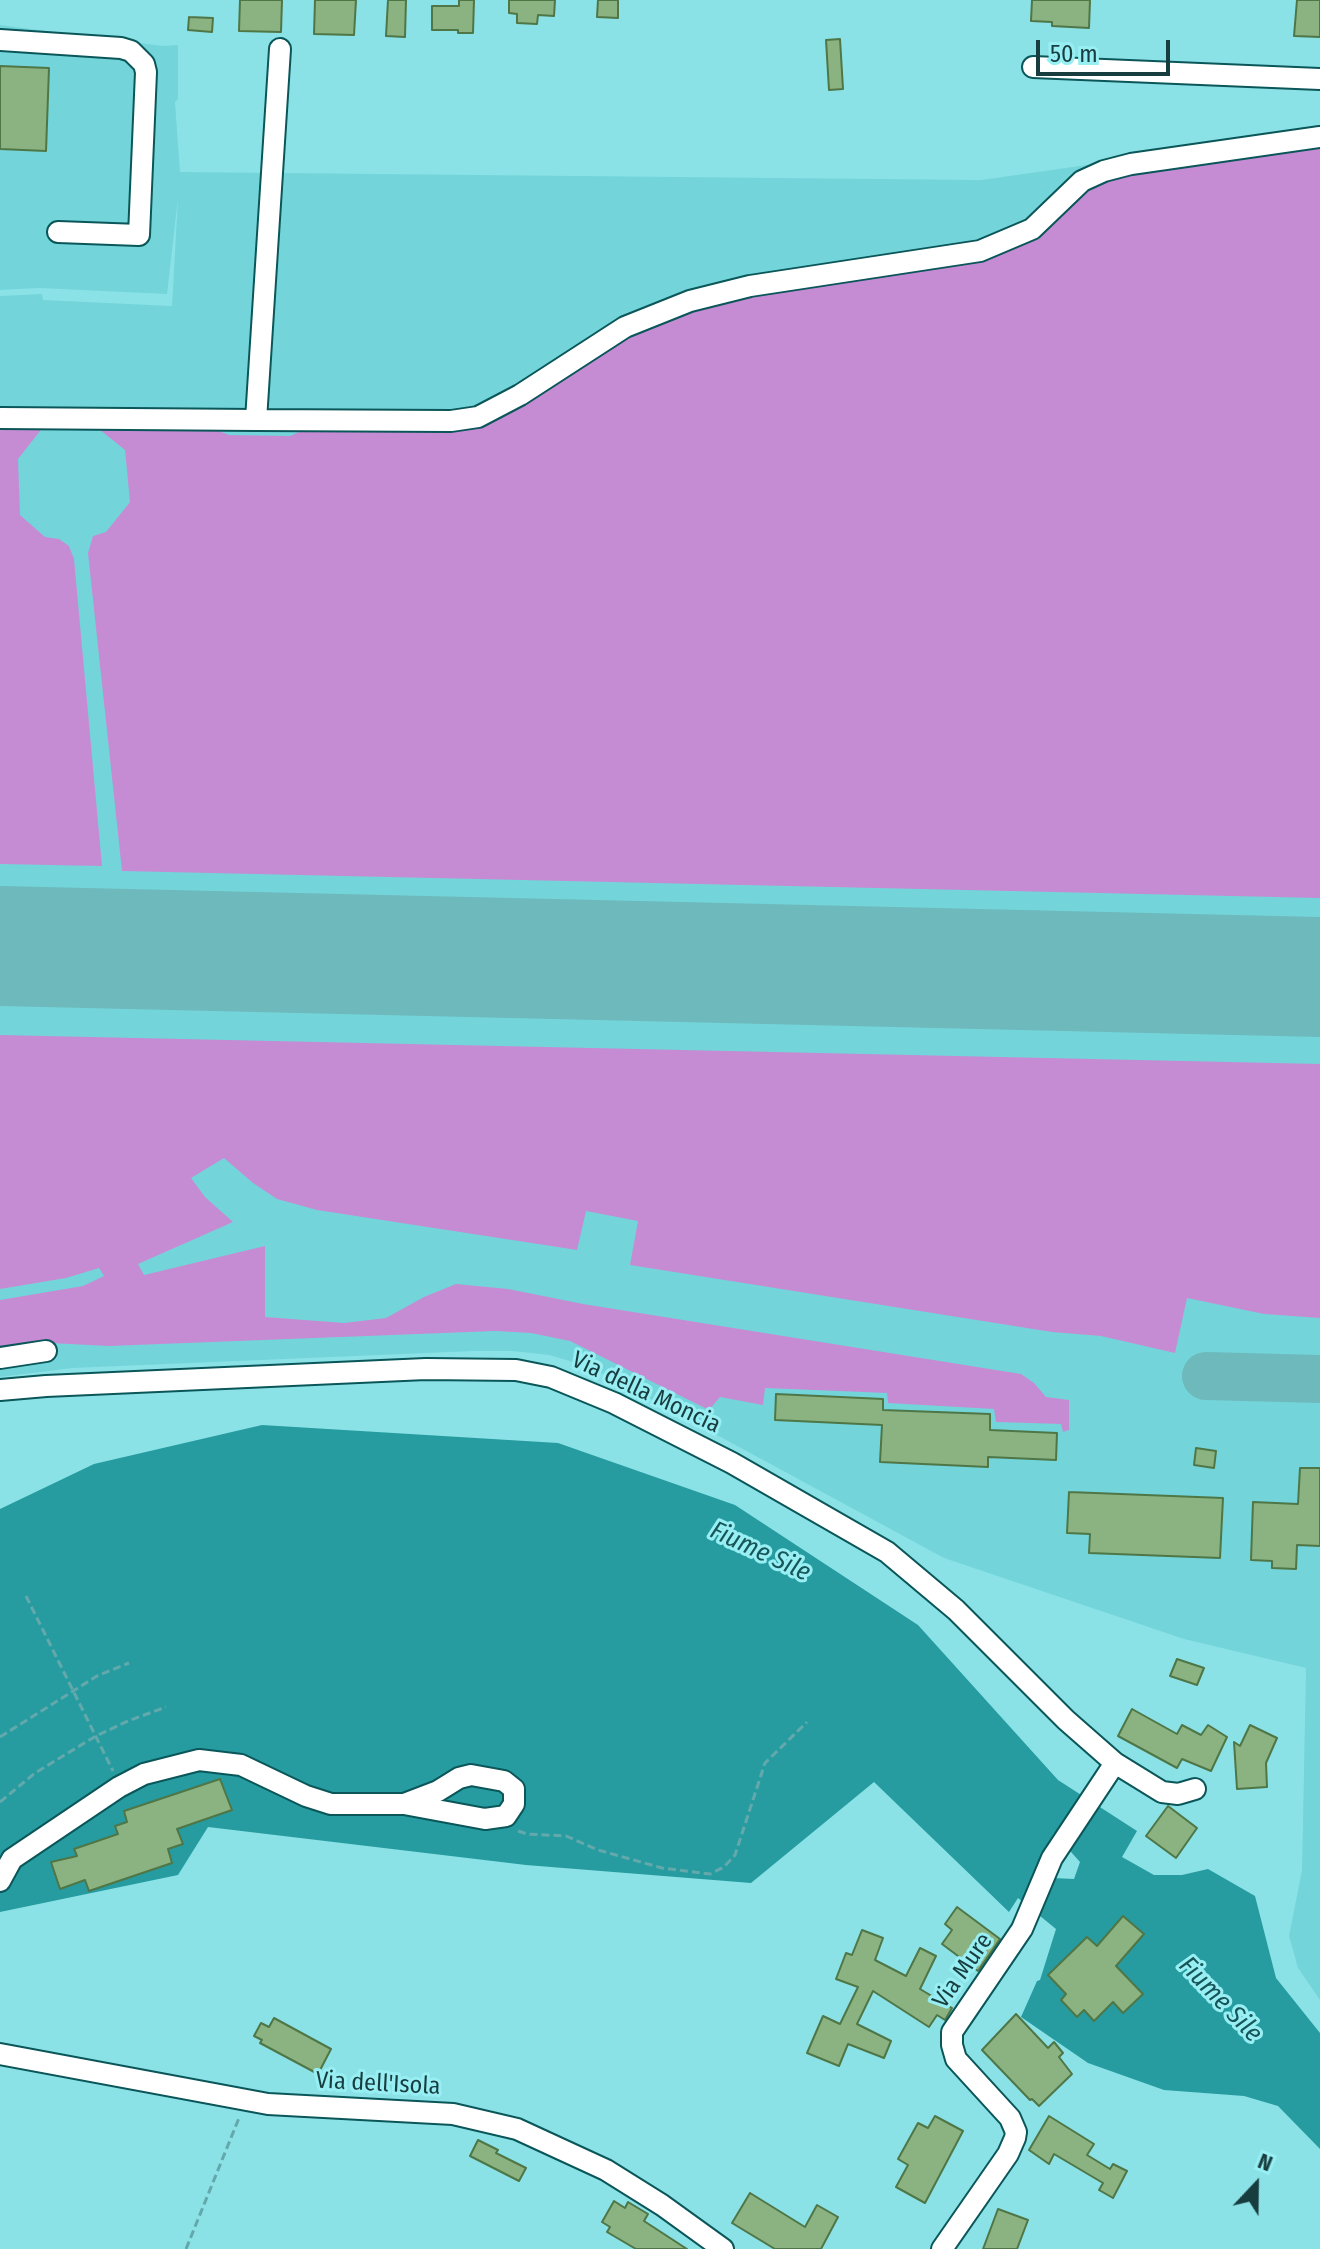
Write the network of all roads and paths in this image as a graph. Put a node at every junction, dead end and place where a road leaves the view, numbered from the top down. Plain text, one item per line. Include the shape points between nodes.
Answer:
1 (0, 40) edge
2 (280, 49) dead end
3 (1033, 67) dead end
4 (1320, 79) edge
5 (1320, 137) edge
6 (58, 232) dead end
7 (0, 418) edge
8 (256, 420) junction
9 (46, 1351) dead end
10 (0, 1358) edge
11 (0, 1390) edge
12 (26, 1596) dead end
13 (129, 1663) dead end
14 (73, 1690) junction
15 (166, 1707) dead end
16 (807, 1722) dead end
17 (96, 1736) junction
18 (0, 1737) edge
19 (1115, 1763) junction
20 (114, 1773) dead end
21 (1195, 1789) dead end
22 (0, 1802) edge
23 (404, 1804) junction
24 (513, 1829) dead end
25 (0, 1881) edge
26 (0, 2054) edge
27 (247, 2100) junction
28 (186, 2249) edge
29 (723, 2249) edge
30 (942, 2249) edge

1 - 6 street via 121,48 144,64 139,235
2 - 8 street
3 - 4 street
5 - 8 street via 1104,171 1082,181 1032,229 980,251 750,286 690,301 625,327 478,417
7 - 8 street
9 - 10 street
11 - 19 street, Via della Moncia via 463,1368 551,1377 719,1457 887,1552 956,1610
12 - 14 path
13 - 14 path
14 - 17 path
14 - 18 path
15 - 17 path
16 - 24 path via 770,1756 735,1855 710,1874 662,1868 566,1836
17 - 20 path
17 - 22 path via 35,1773
19 - 21 street, Via della Moncia via 1162,1792
19 - 30 street, Via Mure via 1049,1864 1027,1919 952,2032 956,2059 1002,2108 1016,2132 1008,2154
23 - 23 street via 471,1775 504,1781 514,1789 514,1804 506,1816 485,1819
23 - 25 street via 331,1804 241,1765 199,1760 144,1774 119,1787 12,1859
26 - 27 street, Via dell'Isola
27 - 28 path
27 - 29 street, Via dell'Isola via 453,2114 517,2129 606,2170

